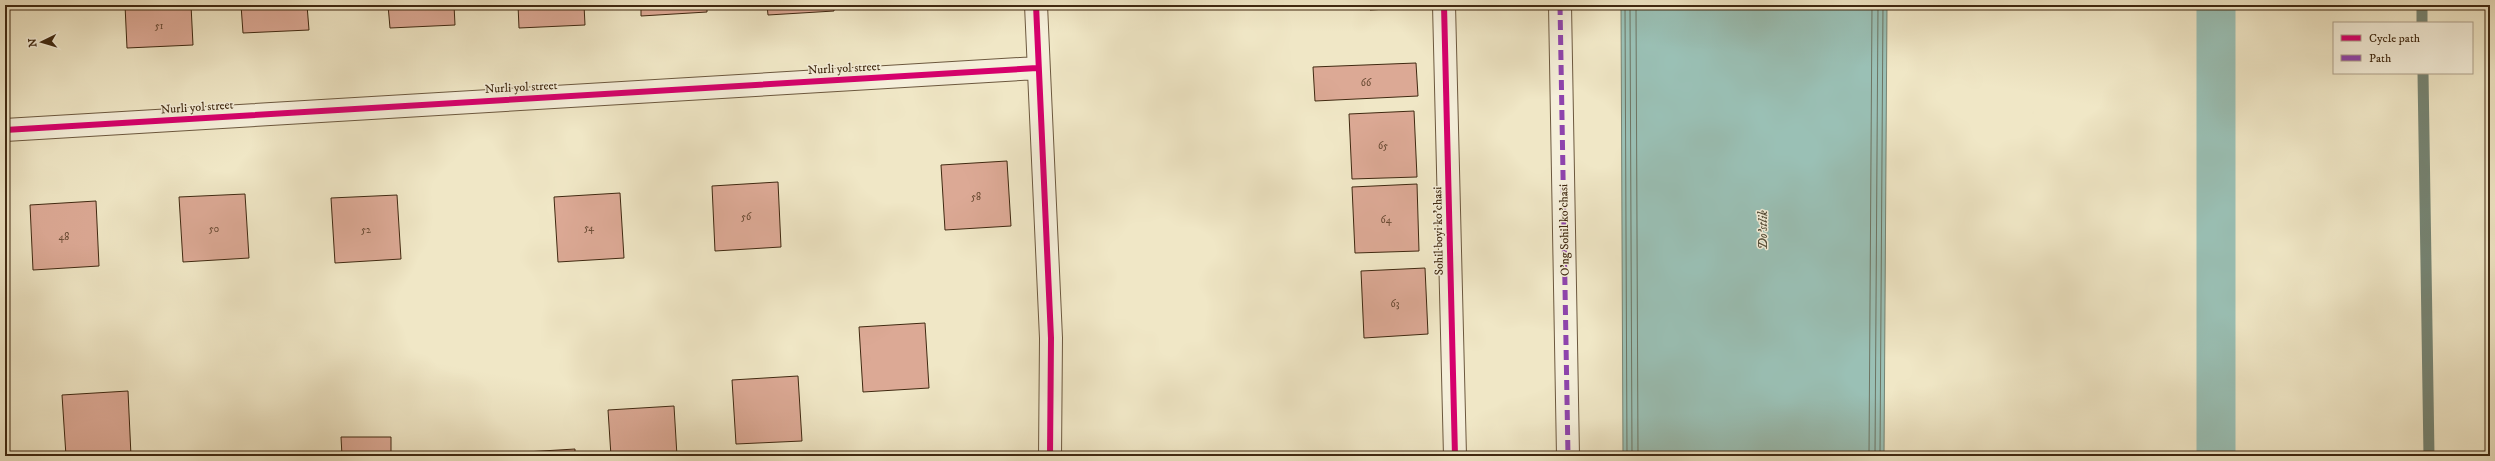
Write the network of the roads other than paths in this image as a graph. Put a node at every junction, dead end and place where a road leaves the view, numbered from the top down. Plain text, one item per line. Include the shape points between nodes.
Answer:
1 (1036, 5) edge
2 (1444, 5) edge
3 (1560, 5) edge
4 (1038, 68) junction
5 (5, 130) edge
6 (1050, 456) edge
7 (1455, 456) edge
8 (1568, 456) edge

1 - 4 street
2 - 7 street, Sohil boyi ko'chasi
3 - 8 street, O'ng Sohil ko'chasi
4 - 5 street, Nurli yol street
4 - 6 street via 1051,338

